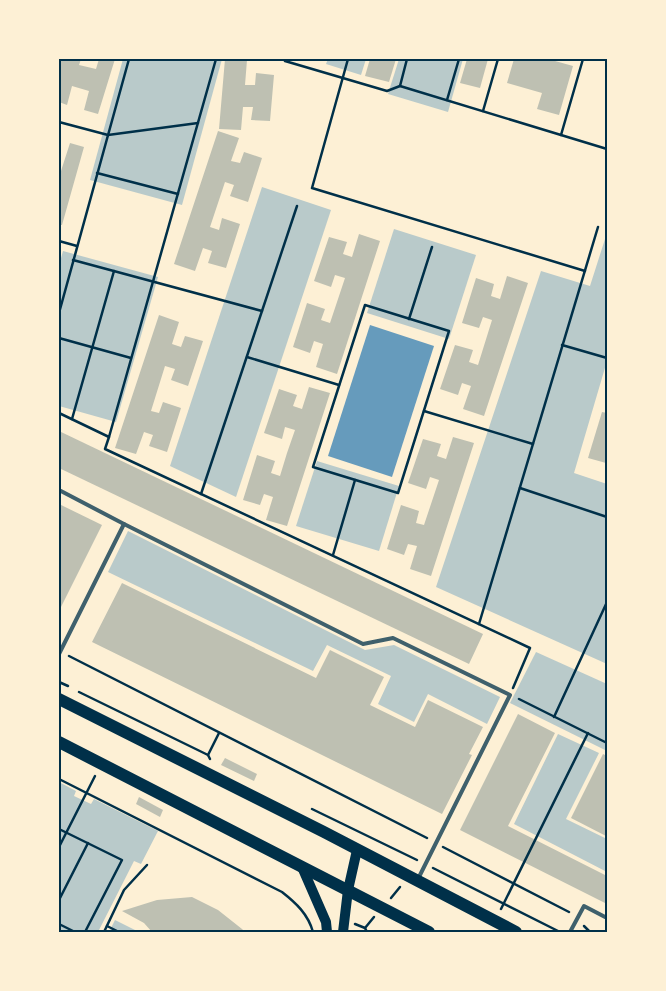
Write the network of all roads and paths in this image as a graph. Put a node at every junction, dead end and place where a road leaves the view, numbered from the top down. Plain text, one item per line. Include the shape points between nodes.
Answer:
1 (129, 59) edge
2 (216, 59) edge
3 (348, 59) edge
4 (408, 59) edge
5 (458, 59) edge
6 (498, 59) edge
7 (583, 59) edge
8 (285, 60) dead end
9 (343, 78) junction
10 (400, 86) junction
11 (447, 100) junction
12 (483, 111) junction
13 (59, 122) edge
14 (198, 122) junction
15 (108, 135) junction
16 (561, 135) junction
17 (607, 149) edge
18 (97, 173) junction
19 (178, 194) junction
20 (297, 206) dead end
21 (598, 227) dead end
22 (59, 242) edge
23 (77, 246) junction
24 (432, 247) dead end
25 (73, 260) junction
26 (114, 271) junction
27 (585, 271) junction
28 (153, 282) junction
29 (262, 311) junction
30 (59, 313) edge
31 (409, 319) junction
32 (59, 338) edge
33 (562, 345) junction
34 (93, 347) junction
35 (246, 357) junction
36 (131, 358) junction
37 (607, 358) edge
38 (339, 385) junction
39 (424, 411) junction
40 (59, 413) edge
41 (72, 420) junction
42 (108, 437) junction
43 (533, 444) junction
44 (355, 480) junction
45 (520, 488) junction
46 (59, 490) edge
47 (201, 494) junction
48 (607, 517) edge
49 (124, 524) junction
50 (333, 556) junction
51 (607, 602) edge
52 (479, 624) junction
53 (59, 653) edge
54 (59, 682) edge
55 (68, 686) dead end
56 (76, 690) dead end
57 (510, 695) junction
58 (59, 699) edge
59 (554, 716) junction
60 (219, 732) junction
61 (588, 733) junction
62 (59, 742) edge
63 (607, 743) edge
64 (208, 755) junction
65 (211, 761) dead end
66 (101, 764) junction
67 (59, 779) edge
68 (86, 793) junction
69 (311, 808) dead end
70 (59, 829) edge
71 (66, 832) junction
72 (88, 843) junction
73 (436, 843) junction
74 (59, 847) edge
75 (357, 850) junction
76 (425, 864) junction
77 (147, 865) dead end
78 (302, 867) junction
79 (413, 879) junction
80 (514, 883) junction
81 (348, 890) junction
82 (59, 900) edge
83 (503, 903) junction
84 (382, 908) junction
85 (578, 916) junction
86 (607, 918) edge
87 (494, 921) junction
88 (59, 924) edge
89 (106, 926) junction
90 (365, 928) dead end
91 (76, 932) edge
92 (85, 932) edge
93 (104, 932) edge
94 (119, 932) edge
95 (313, 932) edge
96 (327, 932) edge
97 (343, 932) edge
98 (429, 932) edge
99 (516, 932) edge
100 (562, 932) edge
101 (570, 932) edge

1 - 15 path
2 - 14 path
3 - 9 path
4 - 10 path
5 - 11 path
6 - 12 path
7 - 16 path
8 - 9 path
9 - 10 path via 387,91
9 - 27 path via 312,188
10 - 11 path
11 - 12 path
12 - 16 path
13 - 15 path
14 - 15 path
14 - 19 path
15 - 18 path
16 - 17 path
18 - 19 path
18 - 23 path
19 - 28 path
20 - 29 path
21 - 27 path
22 - 23 path
23 - 25 path
24 - 31 path
25 - 26 path
25 - 30 path
26 - 28 path
26 - 34 path
27 - 33 path
28 - 29 path
28 - 36 path
29 - 35 path
31 - 38 path via 365,305
31 - 39 path via 449,331
32 - 34 path
33 - 37 path
33 - 43 path
34 - 36 path
34 - 41 path
35 - 38 path
35 - 47 path
36 - 42 path
38 - 44 path via 313,467
39 - 43 path
39 - 44 path via 398,493
40 - 41 path
41 - 42 path
42 - 47 path via 105,449
43 - 45 path
44 - 50 path
45 - 48 path
45 - 52 path
46 - 49 lane
47 - 50 path
49 - 53 lane
49 - 57 lane via 363,644 393,638
50 - 52 path
51 - 59 path
52 - 57 path via 530,648
53 - 60 path
54 - 55 path
56 - 64 path
57 - 59 path
57 - 73 lane
58 - 75 main road
59 - 61 path
60 - 64 path
60 - 73 path
61 - 63 path
61 - 80 path
62 - 66 main road
64 - 65 path
66 - 68 path
66 - 78 main road
67 - 68 path
68 - 71 path
68 - 95 path via 282,892 298,904
69 - 76 path
70 - 71 path
71 - 72 path
71 - 74 path
72 - 82 path
72 - 92 path via 122,860
73 - 76 lane
73 - 80 path
75 - 79 main road
75 - 81 main road
76 - 79 lane
76 - 83 path
77 - 89 path via 124,890
78 - 81 main road
78 - 96 main road via 326,922
79 - 84 path
79 - 87 main road
80 - 83 path
80 - 85 path
81 - 84 main road
81 - 97 main road
83 - 87 path
83 - 100 path
84 - 90 path
84 - 98 main road
85 - 86 lane via 584,906
85 - 101 lane
87 - 99 main road
88 - 91 path
89 - 93 path
89 - 94 path

